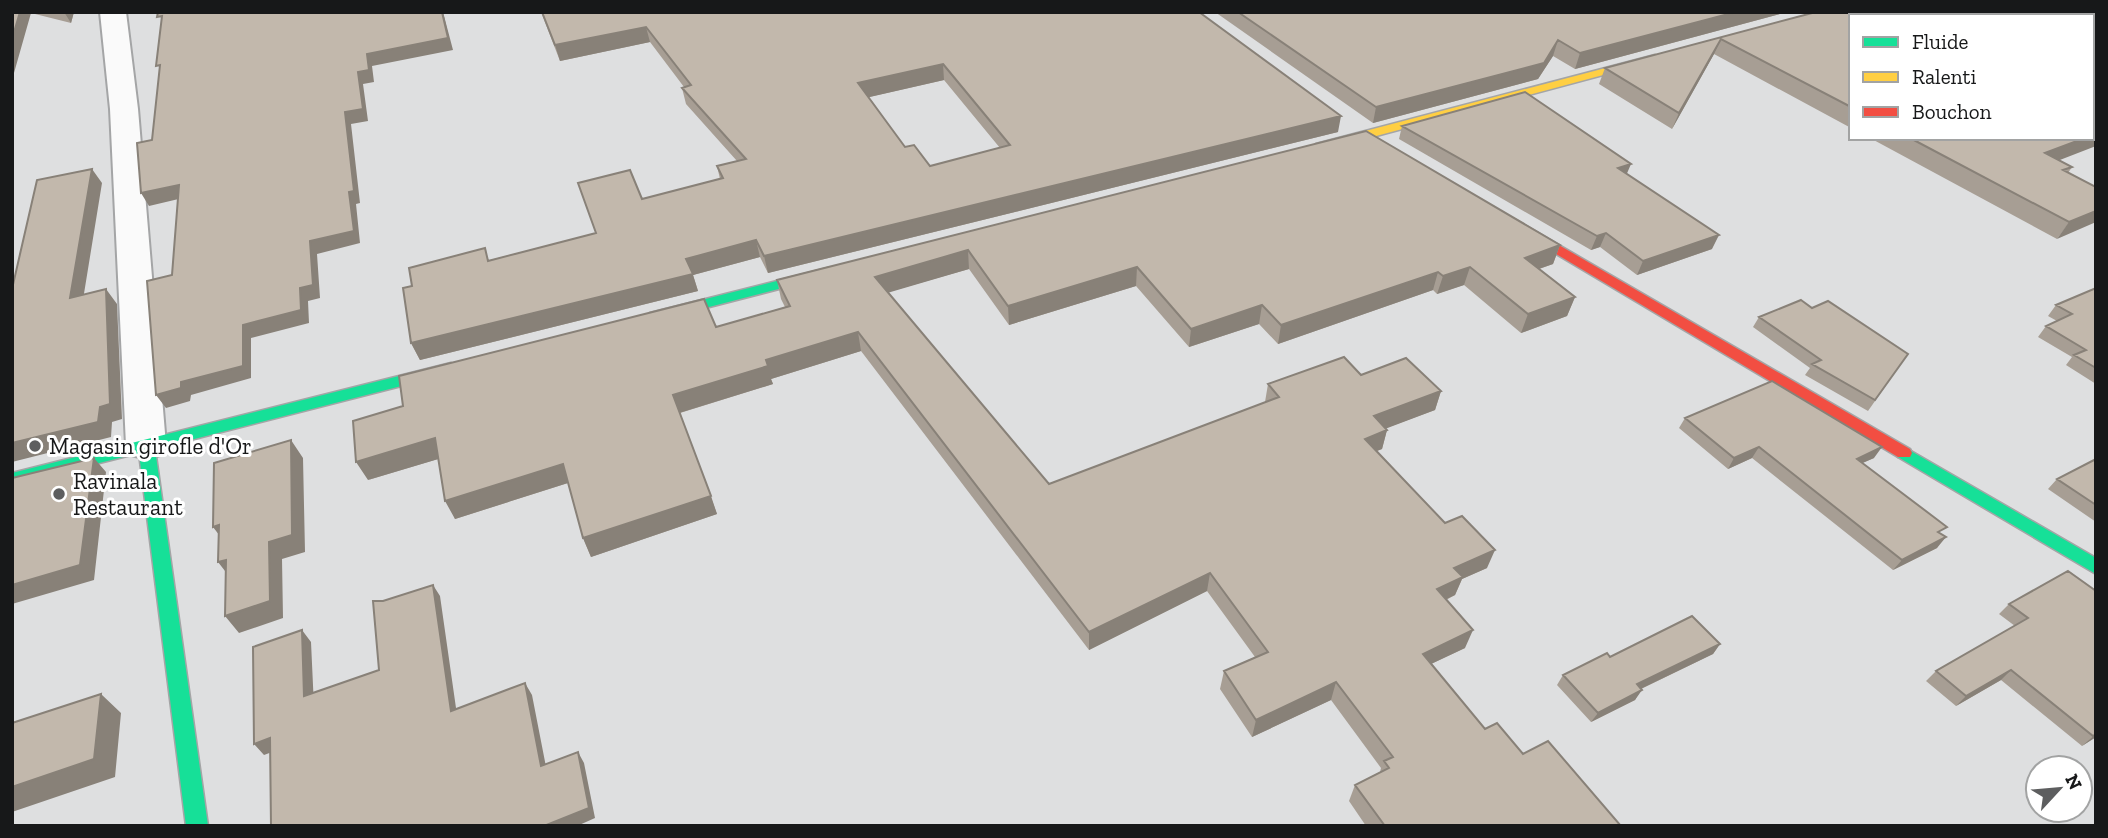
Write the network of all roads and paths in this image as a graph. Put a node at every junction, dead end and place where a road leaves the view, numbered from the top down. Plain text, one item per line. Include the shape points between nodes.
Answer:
1 (113, 12) edge
2 (1671, 54) edge
3 (1345, 120) dead end
4 (1367, 136) junction
5 (1391, 150) edge
6 (1299, 153) edge
7 (1499, 214) edge
8 (838, 270) edge
9 (634, 321) edge
10 (472, 363) edge
11 (146, 445) junction
12 (12, 479) edge
13 (2096, 568) edge
14 (197, 826) edge

1 - 11 street via 124,109
2 - 4 main road
3 - 4 main road
4 - 5 main road
4 - 6 main road
7 - 13 main road
8 - 9 main road
10 - 11 main road
11 - 12 main road
11 - 14 main road

